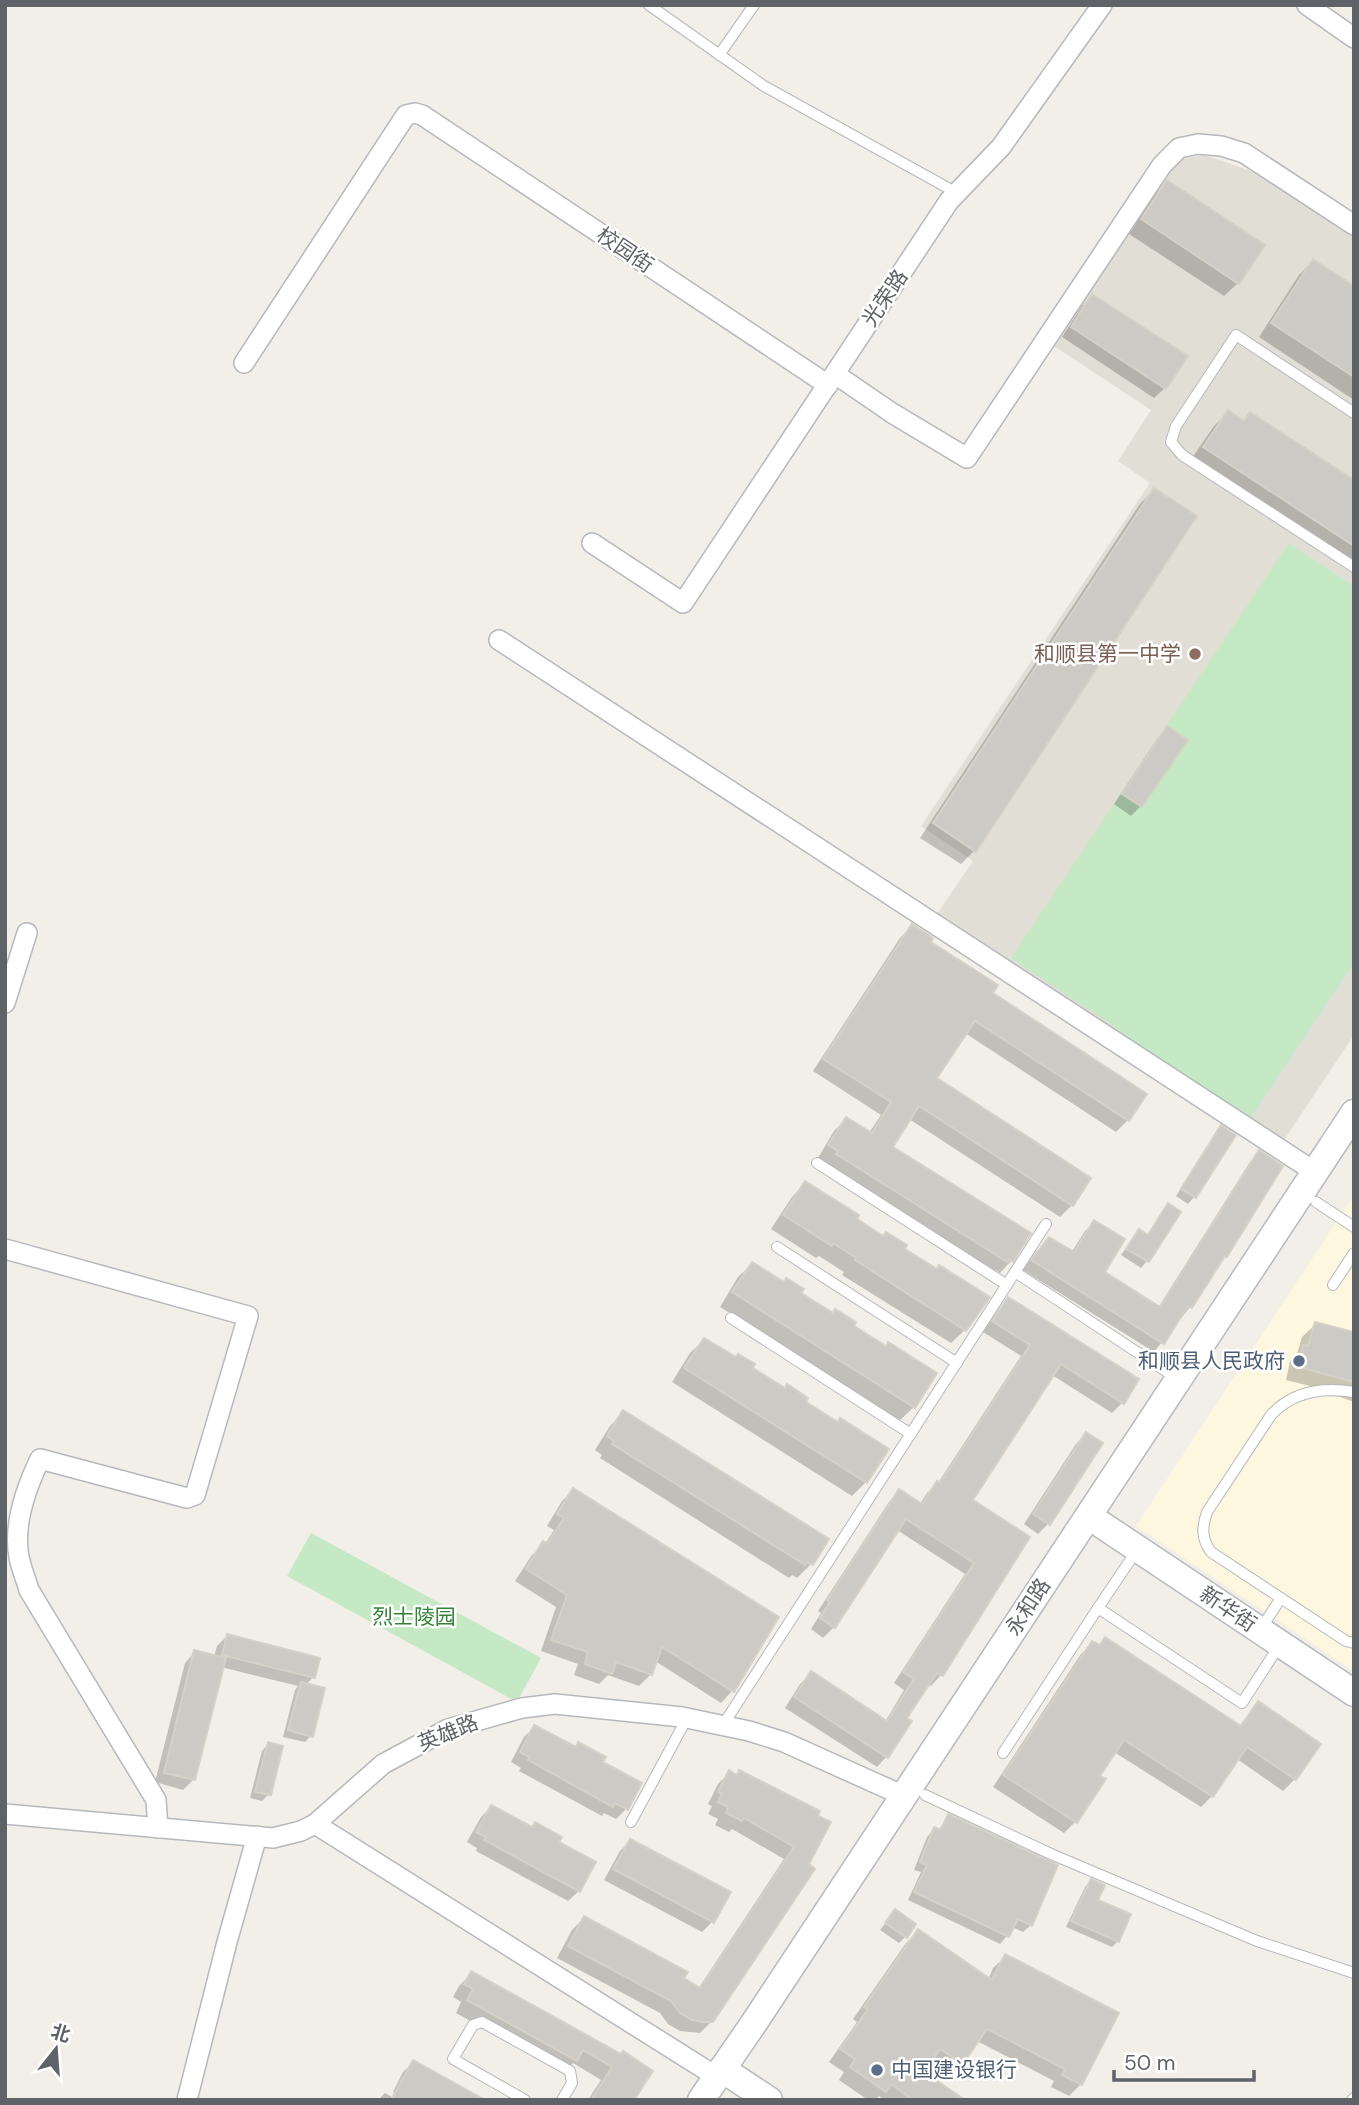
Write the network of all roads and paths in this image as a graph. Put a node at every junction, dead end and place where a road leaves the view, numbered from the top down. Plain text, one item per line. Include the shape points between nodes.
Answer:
1 (649, 5) edge
2 (754, 5) edge
3 (1102, 5) edge
4 (1307, 5) edge
5 (1354, 38) edge
6 (719, 55) junction
7 (957, 193) junction
8 (1354, 225) edge
9 (244, 363) dead end
10 (831, 379) junction
11 (1354, 413) edge
12 (592, 542) dead end
13 (1354, 568) edge
14 (499, 640) dead end
15 (27, 933) dead end
16 (5, 1003) edge
17 (1354, 1114) edge
18 (1354, 1144) edge
19 (817, 1163) dead end
20 (1315, 1172) junction
21 (1316, 1202) junction
22 (1046, 1224) dead end
23 (1354, 1227) edge
24 (777, 1247) dead end
25 (5, 1249) edge
26 (1354, 1253) edge
27 (1015, 1272) junction
28 (1007, 1285) junction
29 (1333, 1285) dead end
30 (731, 1318) dead end
31 (957, 1363) junction
32 (1178, 1380) junction
33 (1354, 1392) edge
34 (911, 1434) junction
35 (1102, 1525) junction
36 (1138, 1549) junction
37 (1281, 1598) junction
38 (1098, 1608) junction
39 (1270, 1637) junction
40 (1354, 1643) edge
41 (1354, 1693) edge
42 (687, 1718) junction
43 (723, 1725) junction
44 (1003, 1752) dead end
45 (914, 1796) junction
46 (5, 1814) edge
47 (631, 1822) dead end
48 (315, 1824) junction
49 (158, 1828) junction
50 (257, 1836) junction
51 (1354, 1973) edge
52 (721, 2089) edge
53 (187, 2100) edge
54 (525, 2100) edge
55 (562, 2100) edge
56 (769, 2100) edge

1 - 6 lane
2 - 6 lane
3 - 7 street, 光荣路 via 1001,147
4 - 5 street
6 - 7 lane via 764,86
7 - 10 street, 光荣路
8 - 10 street, 校园街 via 1244,153 1198,144 1179,148 1162,165 967,458
9 - 10 street, 校园街 via 406,115 415,113
10 - 12 street, 光荣路 via 683,603
11 - 13 lane via 1236,335 1176,426 1171,442 1182,455
14 - 20 street
15 - 16 street
17 - 20 main road, 永和路
18 - 21 main road, 永和路
19 - 28 lane
20 - 32 main road, 永和路
21 - 23 lane
21 - 35 main road, 永和路
22 - 27 lane
24 - 31 lane
25 - 49 street via 248,1316 195,1495 187,1498 40,1459 30,1480 18,1532 19,1558 29,1590 156,1800
26 - 29 lane
27 - 28 lane
27 - 32 lane
28 - 31 lane
30 - 34 lane
31 - 34 lane
32 - 45 main road, 永和路
33 - 37 lane via 1302,1393 1280,1405 1203,1523 1202,1536 1211,1552
34 - 43 lane
35 - 36 main road, 新华街
35 - 45 main road, 永和路
36 - 38 lane
36 - 39 main road, 新华街
37 - 39 lane
37 - 40 lane
38 - 39 lane via 1242,1703
38 - 44 lane
39 - 41 main road, 新华街
42 - 43 street, 英雄路
42 - 47 lane
42 - 48 street, 英雄路 via 555,1704 510,1711 448,1729 383,1764
43 - 45 street, 英雄路 via 784,1742
45 - 51 lane via 1257,1941
45 - 52 main road, 永和路
46 - 49 street, 英雄路
48 - 50 street, 英雄路 via 274,1838
48 - 52 street
49 - 50 street, 英雄路
50 - 53 street
52 - 56 main road
54 - 55 lane via 453,2059 473,2025 482,2022 569,2071 572,2083

